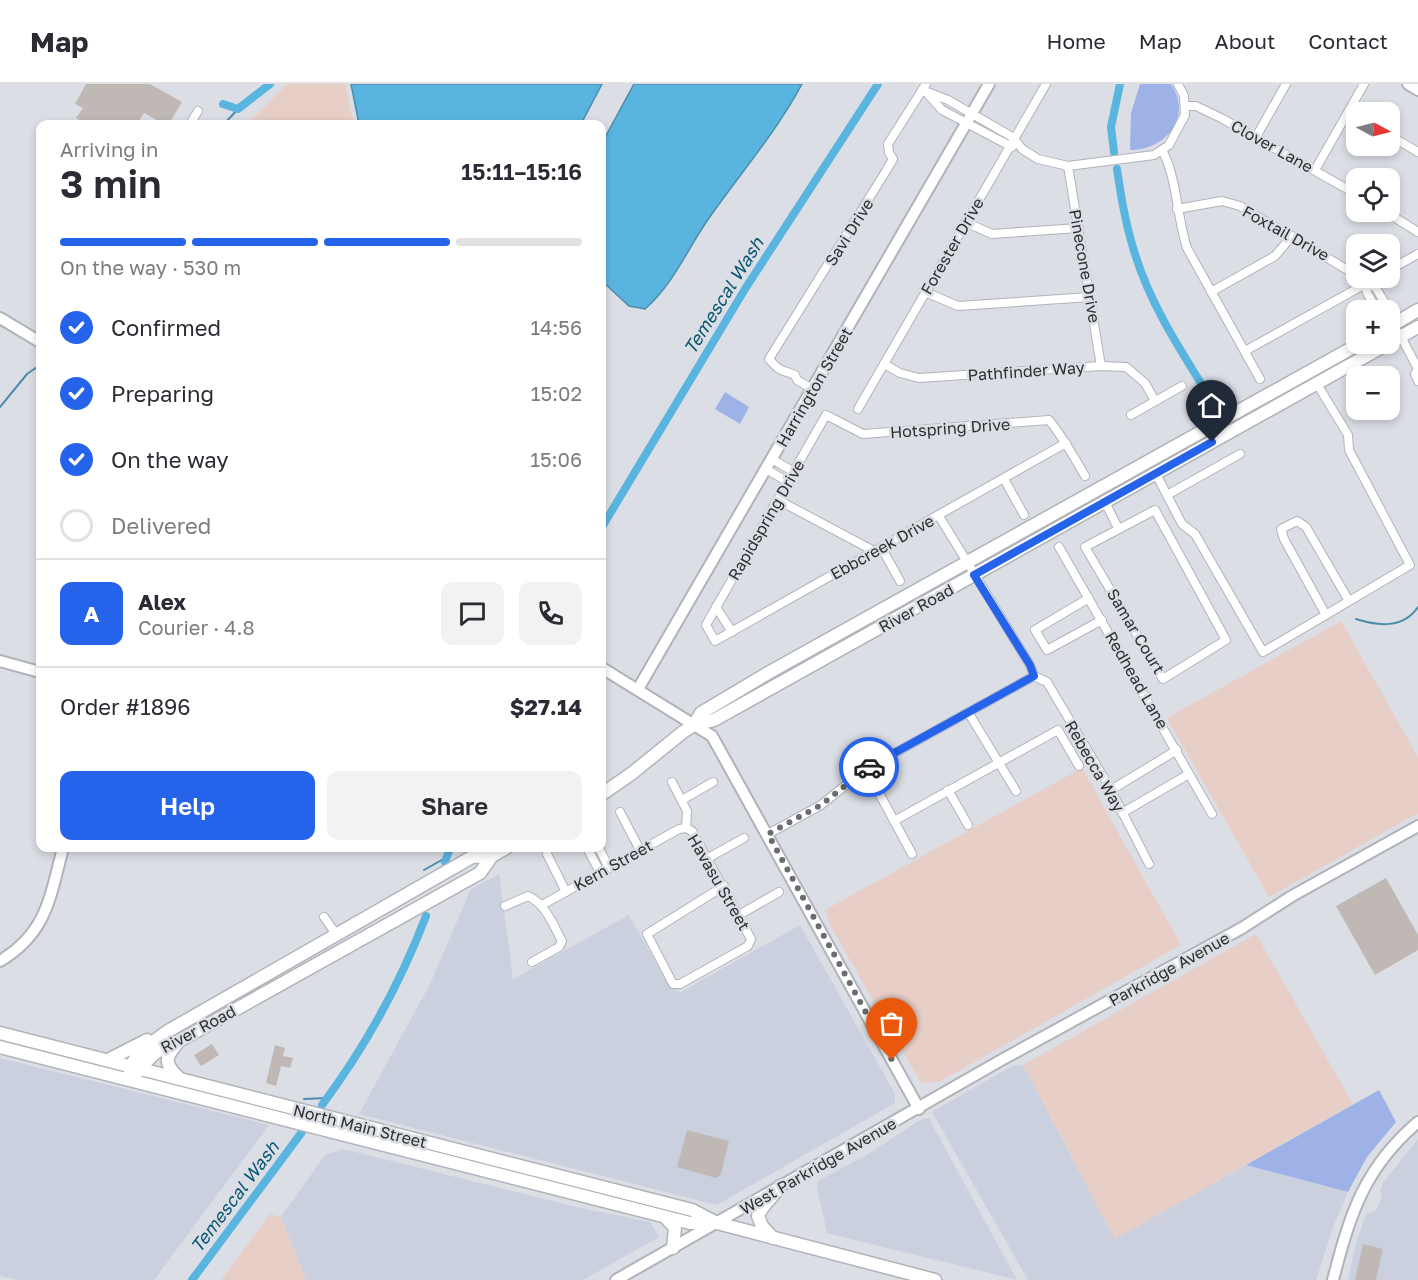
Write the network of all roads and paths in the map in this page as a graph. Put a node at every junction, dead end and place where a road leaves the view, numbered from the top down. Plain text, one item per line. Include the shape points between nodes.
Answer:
1 (989, 84) edge
2 (1046, 84) edge
3 (1178, 84) edge
4 (1286, 84) edge
5 (1364, 84) edge
6 (1408, 84) edge
7 (925, 89) edge
8 (1418, 90) edge
9 (1357, 102) edge
10 (1186, 106) junction
11 (198, 111) dead end
12 (970, 118) junction
13 (192, 120) edge
14 (1346, 122) edge
15 (1256, 137) junction
16 (1014, 138) junction
17 (1400, 141) edge
18 (1009, 146) junction
19 (1022, 149) junction
20 (1162, 150) junction
21 (1418, 152) edge
22 (1068, 166) junction
23 (1315, 170) junction
24 (1346, 188) edge
25 (1177, 209) junction
26 (1400, 221) edge
27 (965, 222) junction
28 (1078, 228) junction
29 (1418, 232) edge
30 (1292, 236) junction
31 (1418, 254) edge
32 (1400, 264) edge
33 (1346, 269) edge
34 (1346, 287) edge
35 (925, 292) junction
36 (1212, 292) junction
37 (1090, 297) junction
38 (1418, 310) edge
39 (0, 318) edge
40 (1400, 320) edge
41 (1418, 327) edge
42 (1402, 336) junction
43 (36, 339) edge
44 (1245, 351) junction
45 (1346, 351) edge
46 (884, 364) junction
47 (1101, 366) junction
48 (1418, 369) edge
49 (1260, 379) dead end
50 (1418, 381) edge
51 (1317, 384) junction
52 (1182, 386) dead end
53 (812, 388) junction
54 (1155, 401) junction
55 (858, 409) dead end
56 (826, 415) joint
57 (1131, 415) dead end
58 (1066, 443) junction
59 (1240, 454) dead end
60 (772, 459) junction
61 (766, 469) junction
62 (794, 472) junction
63 (1156, 474) junction
64 (1085, 476) dead end
65 (1004, 478) junction
66 (788, 482) junction
67 (1167, 495) junction
68 (778, 500) junction
69 (1105, 502) junction
70 (1024, 515) dead end
71 (939, 516) junction
72 (1118, 528) junction
73 (1059, 548) dead end
74 (877, 549) junction
75 (966, 563) junction
76 (974, 575) junction
77 (900, 581) dead end
78 (1089, 598) junction
79 (1349, 601) junction
80 (716, 608) junction
81 (1326, 615) junction
82 (1102, 620) junction
83 (732, 632) junction
84 (0, 661) edge
85 (606, 670) edge
86 (36, 671) edge
87 (1034, 676) junction
88 (638, 689) junction
89 (968, 712) junction
90 (694, 725) junction
91 (1177, 750) junction
92 (998, 761) junction
93 (1079, 766) dead end
94 (866, 769) junction
95 (1189, 774) junction
96 (672, 782) dead end
97 (713, 782) dead end
98 (948, 790) junction
99 (1111, 790) junction
100 (606, 791) edge
101 (1016, 791) dead end
102 (682, 800) junction
103 (620, 812) dead end
104 (1122, 813) junction
105 (1212, 814) dead end
106 (894, 821) junction
107 (968, 825) dead end
108 (1418, 826) edge
109 (686, 828) junction
110 (768, 834) junction
111 (744, 838) dead end
112 (640, 850) junction
113 (62, 852) edge
114 (499, 852) edge
115 (589, 852) edge
116 (601, 852) edge
117 (547, 854) dead end
118 (912, 854) dead end
119 (492, 856) junction
120 (708, 858) junction
121 (1149, 864) dead end
122 (609, 867) junction
123 (600, 872) junction
124 (723, 886) junction
125 (566, 892) junction
126 (779, 892) dead end
127 (390, 905) junction
128 (542, 905) junction
129 (505, 906) dead end
130 (739, 915) junction
131 (324, 916) dead end
132 (336, 934) junction
133 (361, 938) junction
134 (0, 962) edge
135 (532, 962) dead end
136 (266, 991) junction
137 (168, 1031) junction
138 (0, 1033) edge
139 (179, 1041) junction
140 (0, 1047) edge
141 (108, 1060) junction
142 (135, 1068) junction
143 (130, 1081) junction
144 (182, 1081) junction
145 (919, 1108) junction
146 (1418, 1122) edge
147 (343, 1128) junction
148 (780, 1186) junction
149 (665, 1217) junction
150 (717, 1223) junction
151 (774, 1238) junction
152 (673, 1248) junction
153 (616, 1280) edge
154 (935, 1280) edge
155 (1332, 1280) edge

1 - 12 street, Harrington Street
2 - 16 street, Forester Drive
3 - 10 street
4 - 15 street
5 - 9 street
6 - 8 street
7 - 12 street via 942,110
7 - 53 street, Savi Drive via 888,144 893,159 890,165 770,359 792,381
10 - 15 street, Clover Lane via 1196,106
10 - 20 street via 1180,128
11 - 13 street
12 - 16 street
12 - 18 street
12 - 53 street, Harrington Street
14 - 23 street
15 - 23 street, Clover Lane
16 - 18 street, Forester Drive
16 - 19 street
17 - 21 street
18 - 19 street
18 - 27 street, Forester Drive
19 - 22 street via 1038,159
20 - 22 street via 1154,155
20 - 25 street
22 - 28 street, Pinecone Drive
23 - 24 street, Clover Lane
25 - 30 street, Foxtail Drive via 1222,201 1240,206
25 - 36 street via 1187,248
26 - 29 street
27 - 28 street via 992,234
27 - 35 street, Forester Drive
28 - 37 street, Pinecone Drive
30 - 33 street, Foxtail Drive
30 - 36 street via 1275,256
31 - 32 street
34 - 44 street
35 - 37 street via 958,306
35 - 46 street, Forester Drive
36 - 44 street
37 - 47 street, Pinecone Drive
38 - 40 main road
39 - 43 street
41 - 42 main road, River Road
42 - 48 street
42 - 51 main road, River Road
44 - 49 street
45 - 75 main road, River Road
46 - 47 street, Pathfinder Way via 919,378
46 - 55 street, Forester Drive
47 - 54 street, Pathfinder Way via 1126,367 1145,383
48 - 50 street via 1414,374
51 - 63 main road, River Road
51 - 79 street via 1348,435 1349,450 1410,565
52 - 54 street
53 - 60 street, Harrington Street
54 - 57 street
56 - 58 street, Hotspring Drive via 863,434 1049,420
56 - 62 street, Rapidspring Drive
58 - 64 street
58 - 65 street, Ebbcreek Drive
59 - 67 street
60 - 61 street, Harrington Street
60 - 62 street
61 - 66 street
61 - 88 street, Harrington Street
62 - 66 street, Rapidspring Drive
63 - 67 street
63 - 69 main road, River Road
65 - 70 street
65 - 71 street, Ebbcreek Drive
66 - 68 street, Rapidspring Drive
67 - 81 street via 1182,524 1195,534 1263,652
68 - 74 street
68 - 80 street, Rapidspring Drive
69 - 72 street
69 - 76 main road, River Road
71 - 74 street, Ebbcreek Drive
71 - 75 street
72 - 72 street, Samar Court via 1085,547 1163,679 1226,640 1155,510
73 - 78 street, Redhead Lane
74 - 77 street
74 - 83 street, Ebbcreek Drive
75 - 76 street
75 - 90 main road, River Road via 768,673 701,713
76 - 87 street
76 - 90 main road, River Road via 714,720
78 - 82 street, Redhead Lane
78 - 82 street via 1035,630 1047,650
79 - 81 street
79 - 81 street via 1306,527 1296,521 1281,529
80 - 83 street
80 - 83 street, Rapidspring Drive via 706,625 715,641
82 - 91 street, Redhead Lane
84 - 86 street
85 - 88 street
87 - 89 street
87 - 99 street, Rebecca Way via 1047,682
88 - 90 street
89 - 92 street
89 - 94 street
90 - 100 main road, River Road
90 - 110 street via 712,736
91 - 95 street, Redhead Lane
91 - 99 street
92 - 93 street via 1058,730
92 - 98 street
92 - 101 street
94 - 106 street
94 - 110 street via 821,805
95 - 104 street
95 - 105 street, Redhead Lane
96 - 102 street
97 - 102 street
98 - 106 street
98 - 107 street
99 - 104 street, Rebecca Way
102 - 109 street via 687,811
103 - 112 street
104 - 121 street, Rebecca Way
106 - 118 street
108 - 145 street, Parkridge Avenue
109 - 112 street, Kern Street
109 - 120 street, Havasu Street via 692,831
110 - 145 street
111 - 120 street
112 - 122 street, Kern Street
113 - 134 street via 43,920 25,943
114 - 119 main road, River Road
115 - 123 street
116 - 122 street
117 - 125 street
119 - 127 main road, River Road via 472,857
119 - 133 main road, River Road via 480,873
120 - 124 street, Havasu Street
122 - 123 street, Kern Street
123 - 125 street, Kern Street
124 - 130 street, Havasu Street
124 - 130 street, Havasu Street via 647,934 673,984 680,984 748,946 751,939
125 - 128 street, Kern Street
126 - 130 street
127 - 132 main road, River Road
127 - 133 main road via 389,914 369,927
128 - 129 street via 528,896
128 - 135 street via 562,941 559,947
131 - 132 street
132 - 136 main road via 338,942 276,978
132 - 137 main road, River Road
133 - 136 main road, River Road
136 - 139 main road, River Road
137 - 141 main road
137 - 142 main road, River Road via 140,1053
138 - 141 main road, North Main Street
139 - 142 main road, River Road via 150,1055
139 - 144 main road via 167,1061 169,1069
140 - 143 main road, North Main Street
141 - 142 main road, North Main Street
142 - 143 main road, River Road
142 - 144 main road, North Main Street
143 - 147 main road, North Main Street via 283,1120
144 - 147 main road, North Main Street via 287,1107
145 - 148 street, West Parkridge Avenue
146 - 155 street via 1391,1148 1361,1191
147 - 149 main road, North Main Street
147 - 150 main road, North Main Street via 692,1210
148 - 150 street, West Parkridge Avenue
148 - 151 main road via 760,1208 758,1216
149 - 150 main road, North Main Street via 691,1224
149 - 152 main road via 675,1228
150 - 151 main road, North Main Street
150 - 152 street, West Parkridge Avenue
151 - 154 main road, North Main Street
152 - 153 street, West Parkridge Avenue

